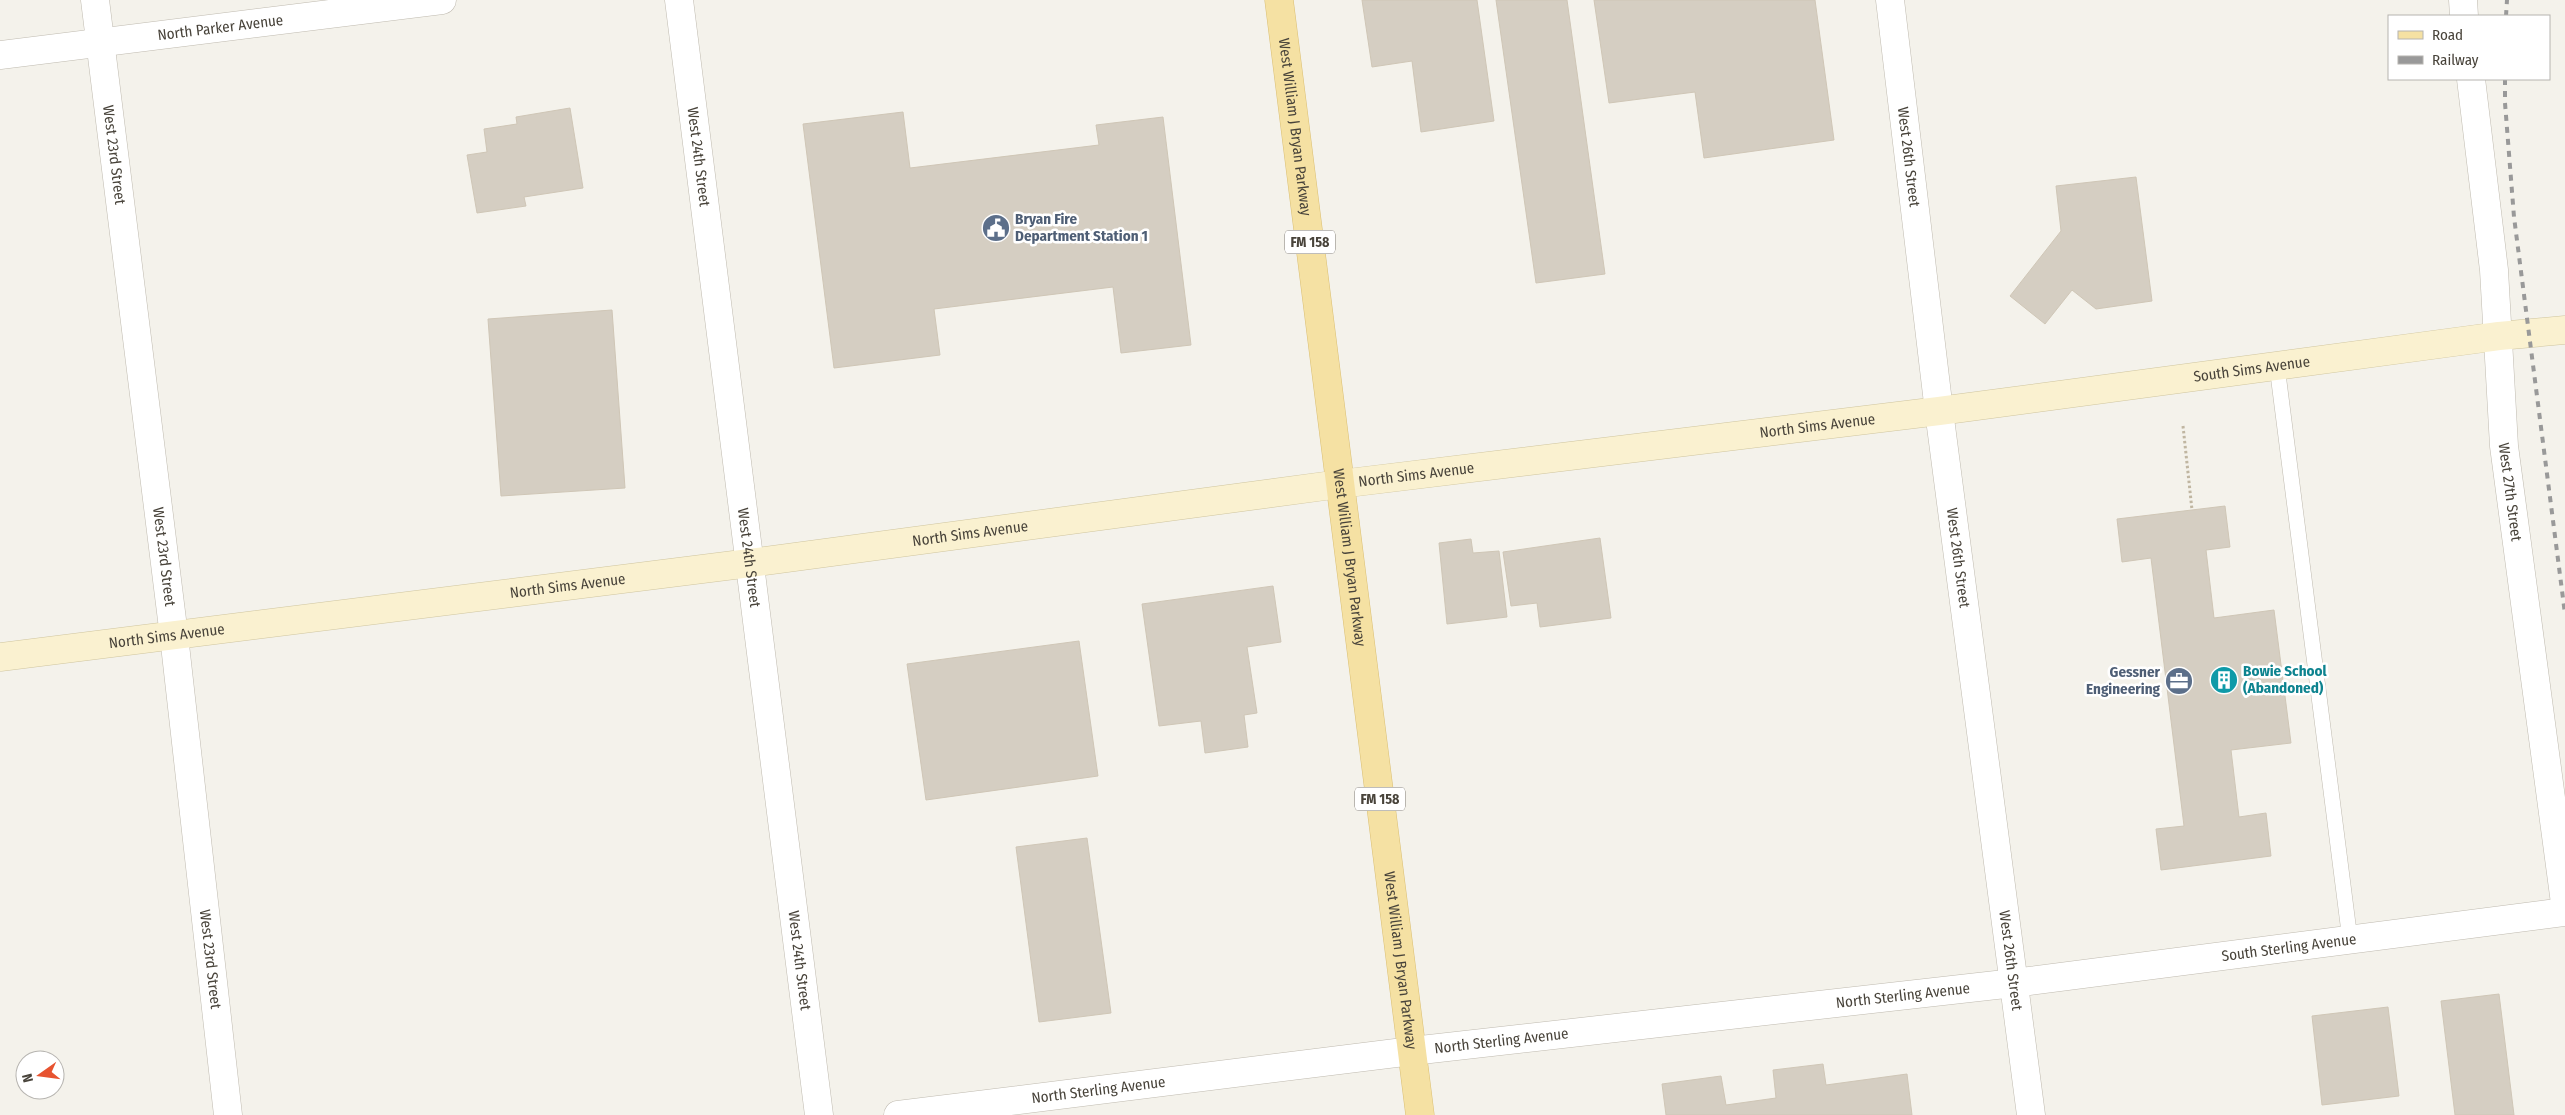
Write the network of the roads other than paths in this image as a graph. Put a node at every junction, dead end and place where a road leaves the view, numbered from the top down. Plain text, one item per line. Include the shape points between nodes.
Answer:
1 (95, 0) edge
2 (442, 0) edge
3 (679, 0) edge
4 (1279, 0) edge
5 (1890, 0) edge
6 (2463, 0) edge
7 (2464, 15) edge
8 (100, 43) junction
9 (0, 55) edge
10 (2471, 80) edge
11 (2565, 330) edge
12 (2499, 336) junction
13 (2277, 366) junction
14 (1939, 411) junction
15 (1340, 484) junction
16 (750, 563) junction
17 (174, 636) junction
18 (0, 657) edge
19 (2565, 903) edge
20 (2565, 912) edge
21 (2350, 940) junction
22 (2014, 983) junction
23 (1412, 1051) junction
24 (228, 1115) edge
25 (819, 1115) edge
26 (898, 1115) edge
27 (1420, 1115) edge
28 (2031, 1115) edge

1 - 8 street, West 23rd Street
2 - 8 street, North Parker Avenue
3 - 16 street, West 24th Street
4 - 15 main road, West William J Bryan Parkway / FM 158
5 - 14 street, West 26th Street
6 - 7 street
8 - 9 street, North Parker Avenue
8 - 17 street, West 23rd Street
10 - 12 street, West 27th Street
11 - 12 street, South Sims Avenue
12 - 13 street, South Sims Avenue
12 - 19 street, West 27th Street via 2504,446
13 - 14 street, South Sims Avenue
13 - 21 lane
14 - 15 street, North Sims Avenue
14 - 22 street, West 26th Street
15 - 16 street, North Sims Avenue
15 - 23 main road, West William J Bryan Parkway / FM 158
16 - 17 street, North Sims Avenue
16 - 25 street, West 24th Street
17 - 18 street, North Sims Avenue
17 - 24 street, West 23rd Street
20 - 21 street, South Sterling Avenue
21 - 22 street, South Sterling Avenue
22 - 23 street, North Sterling Avenue
22 - 28 street, West 26th Street
23 - 26 street, North Sterling Avenue
23 - 27 main road, West William J Bryan Parkway / FM 158

